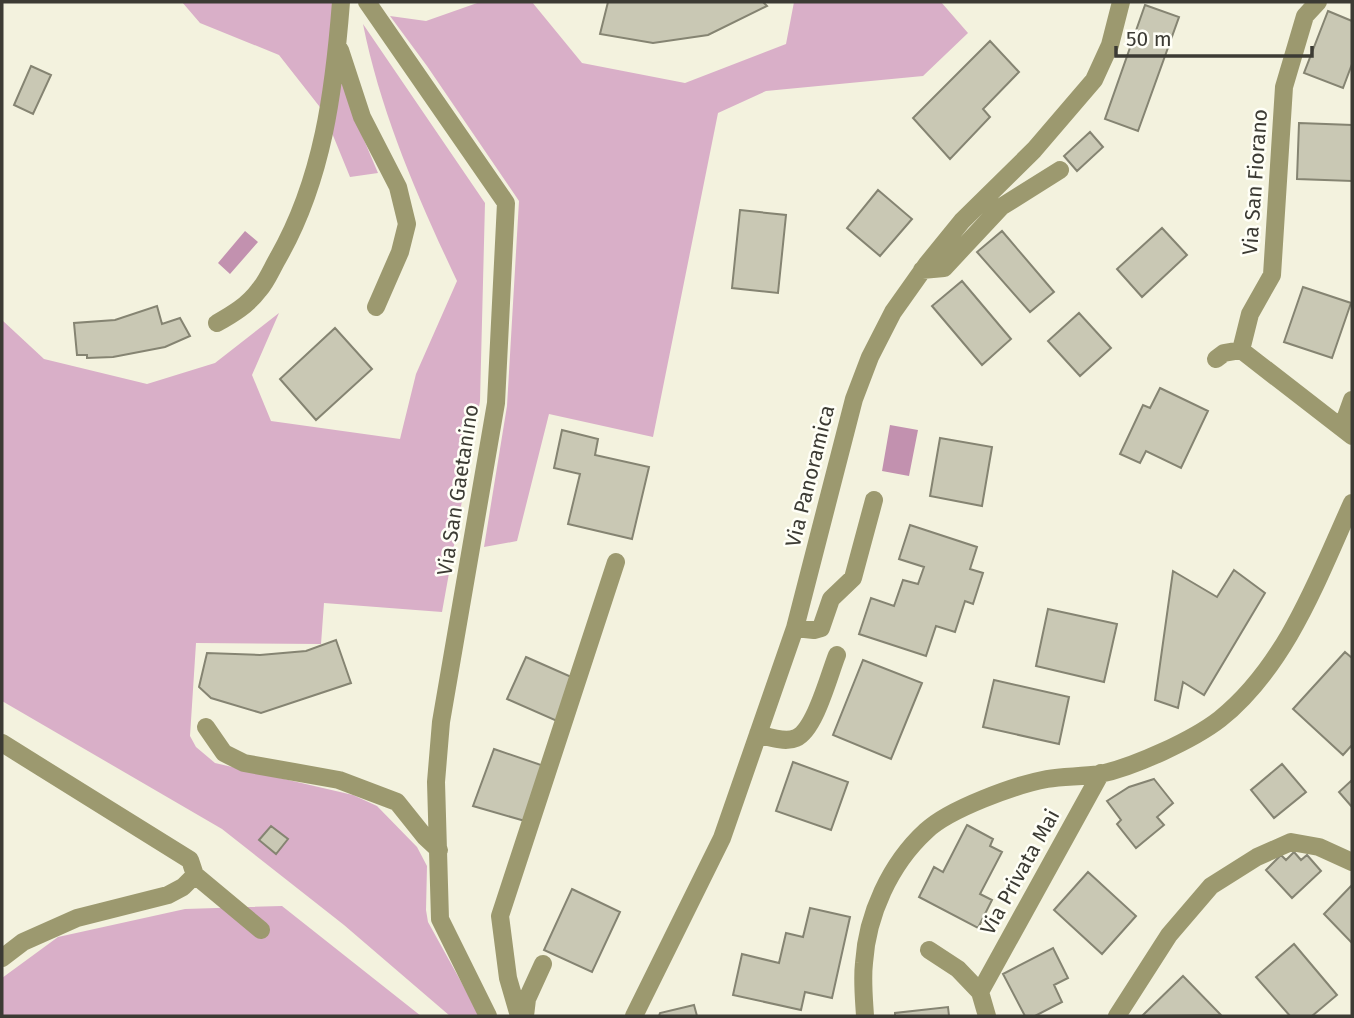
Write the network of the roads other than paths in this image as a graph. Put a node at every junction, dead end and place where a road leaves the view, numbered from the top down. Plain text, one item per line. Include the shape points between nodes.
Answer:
1 (341, 2) edge
2 (367, 2) edge
3 (1121, 2) edge
4 (1318, 2) edge
5 (338, 43) junction
6 (1060, 170) dead end
7 (922, 270) junction
8 (376, 307) dead end
9 (217, 323) dead end
10 (1241, 350) junction
11 (1216, 359) dead end
12 (1352, 400) edge
13 (1347, 432) edge
14 (874, 500) dead end
15 (1352, 503) edge
16 (616, 562) dead end
17 (795, 628) junction
18 (836, 655) dead end
19 (206, 727) dead end
20 (758, 734) junction
21 (2, 743) edge
22 (1101, 774) junction
23 (439, 850) junction
24 (1352, 862) edge
25 (195, 875) junction
26 (261, 930) dead end
27 (929, 950) dead end
28 (2, 958) edge
29 (543, 964) dead end
30 (980, 992) junction
31 (488, 1016) edge
32 (519, 1016) edge
33 (525, 1016) edge
34 (634, 1016) edge
35 (865, 1016) edge
36 (987, 1016) edge
37 (1117, 1016) edge

1 - 5 street
2 - 23 street, Via San Gaetanino via 506,203 496,403 441,722 436,782
3 - 7 street, Via Panoramica via 1110,45 1094,80 1034,150 961,221
4 - 10 street, Via San Fiorano via 1305,16 1284,87 1272,275 1250,314
5 - 8 street via 362,117 398,187 407,224
5 - 9 street via 331,103 301,212 259,290 240,310
6 - 7 street via 1001,207 944,268
7 - 17 street, Via Panoramica via 893,312 854,399
10 - 11 street
10 - 13 street
12 - 13 street
14 - 17 street via 853,578 831,599 821,628
15 - 22 street via 1298,621 1247,692 1220,719 1187,739
16 - 32 street via 500,916 508,978
17 - 20 street, Via Panoramica
18 - 20 street via 806,730 794,739
19 - 23 street via 224,753 244,763 339,780 397,802
20 - 34 street, Via Panoramica via 722,838
21 - 25 street via 190,860
22 - 30 street, Via Privata Mai
22 - 35 street via 1008,789 927,830 900,860 882,890 864,963
23 - 31 street, Via San Gaetanino via 440,919
24 - 37 street via 1319,847 1291,842 1211,886 1168,935
25 - 26 street
25 - 28 street via 168,895 77,918 23,942
27 - 30 street via 958,969
29 - 33 street via 527,999
30 - 36 street

